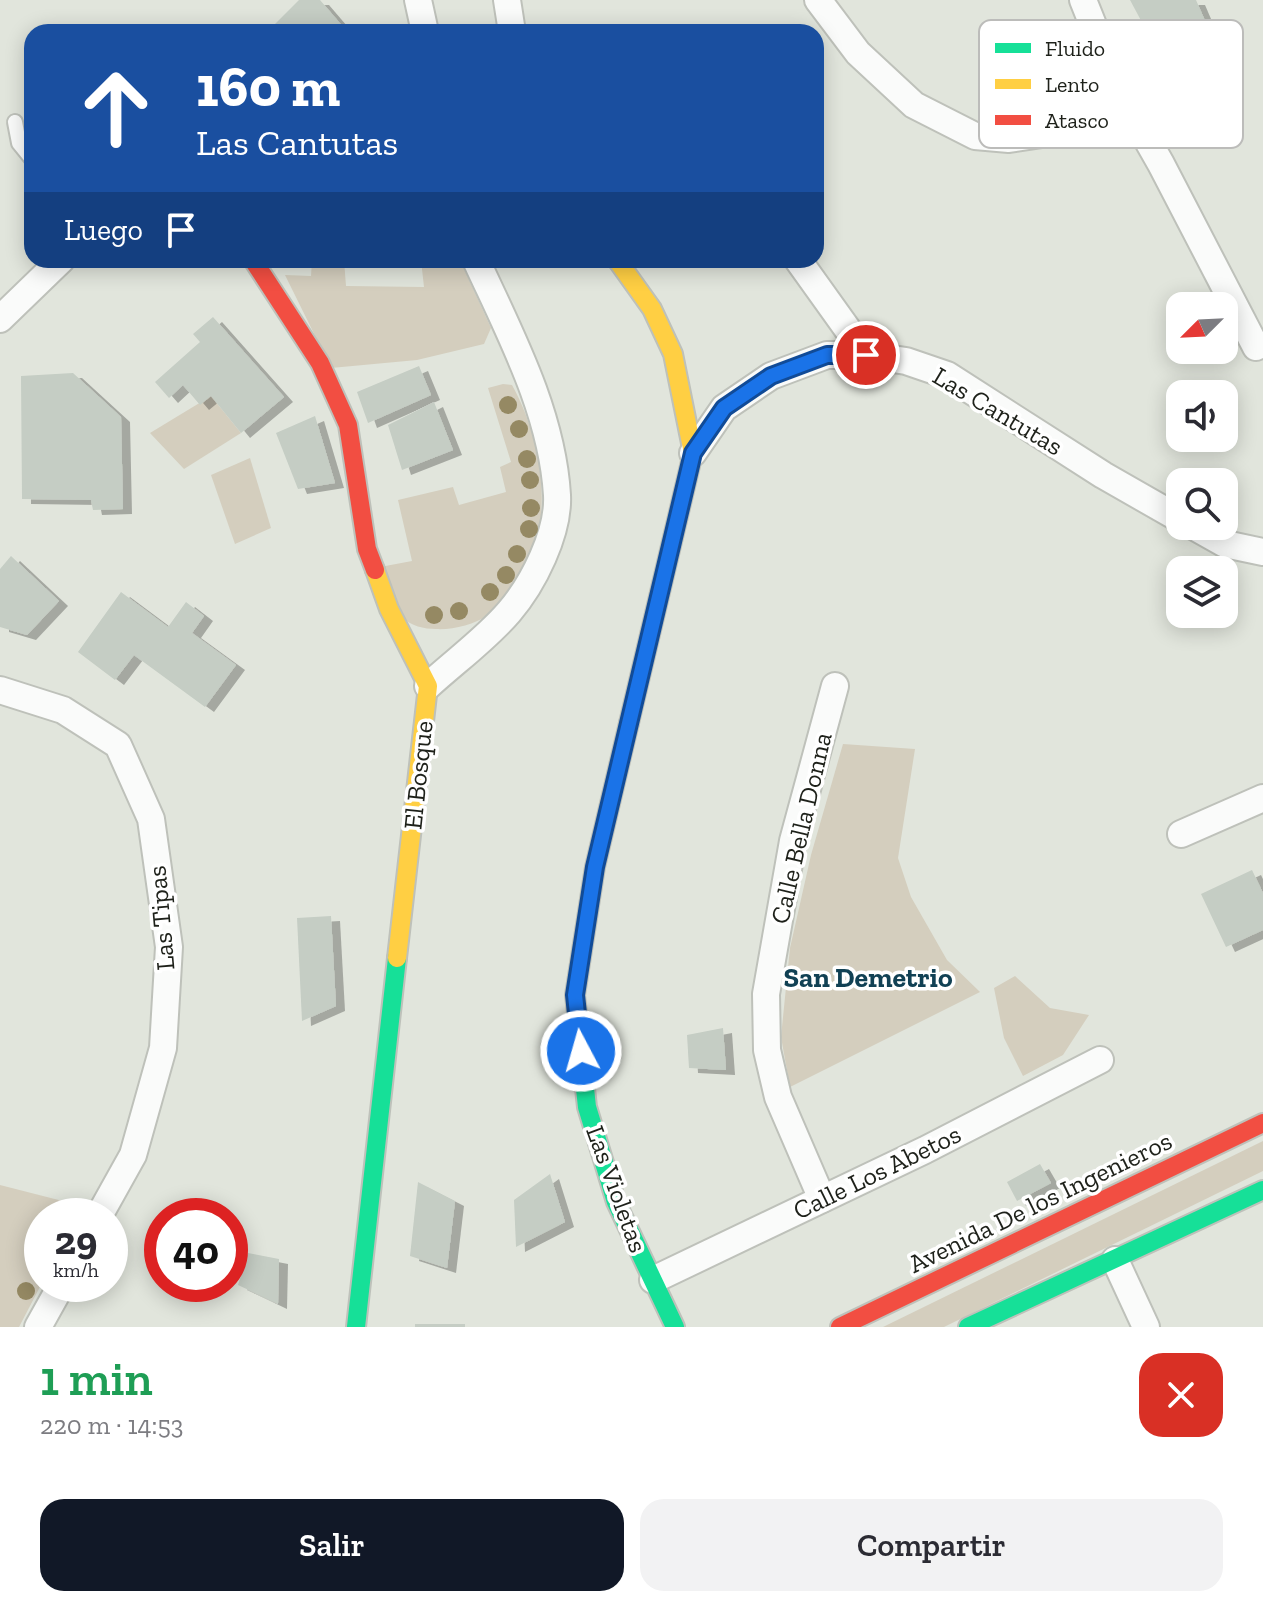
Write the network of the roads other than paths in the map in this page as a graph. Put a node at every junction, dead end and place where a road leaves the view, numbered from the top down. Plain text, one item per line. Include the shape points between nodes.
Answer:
1 (418, 0) edge
2 (507, 0) edge
3 (818, 0) edge
4 (1083, 0) edge
5 (1091, 20) edge
6 (423, 24) edge
7 (511, 24) edge
8 (15, 122) dead end
9 (979, 136) edge
10 (1152, 148) edge
11 (24, 149) edge
12 (53, 268) edge
13 (258, 268) edge
14 (480, 268) edge
15 (623, 268) edge
16 (804, 268) edge
17 (0, 319) edge
18 (1256, 347) dead end
19 (866, 355) junction
20 (693, 453) junction
21 (1166, 511) edge
22 (1218, 540) edge
23 (1263, 552) edge
24 (428, 686) junction
25 (835, 686) dead end
26 (0, 690) edge
27 (1263, 798) edge
28 (1181, 834) dead end
29 (1100, 1060) dead end
30 (1263, 1123) edge
31 (1263, 1190) edge
32 (109, 1198) edge
33 (822, 1199) junction
34 (1115, 1260) junction
35 (653, 1280) junction
36 (52, 1302) edge
37 (38, 1327) edge
38 (356, 1327) edge
39 (675, 1327) edge
40 (840, 1327) edge
41 (968, 1327) edge
42 (1146, 1327) edge

1 - 6 street
2 - 7 street
3 - 9 street via 858,53 914,105
4 - 5 street
8 - 11 lane
10 - 18 street
12 - 17 street
13 - 24 street, El Bosque via 320,363 348,425 367,549 389,609
14 - 24 street via 547,431 558,498 547,551 510,611
15 - 20 street, Las Violetas via 652,309 673,354
16 - 19 street
19 - 20 street, Las Cantutas via 827,355 771,376 724,408
19 - 21 street, Las Cantutas via 947,375
20 - 35 street, Las Violetas via 595,867 575,995 587,1107 616,1202
22 - 23 street
24 - 38 street, El Bosque
25 - 33 street, Calle Bella Donna via 793,841 766,994 767,1050 778,1097
26 - 32 street, Las Tipas via 63,710 118,745 151,819 169,947 163,1048 133,1155
27 - 28 street
29 - 33 street, Calle Los Abetos
30 - 40 street, Avenida De los Ingenieros
31 - 34 street
33 - 35 street, Calle Los Abetos
34 - 41 street
34 - 42 street
35 - 39 street, Las Violetas
36 - 37 street

